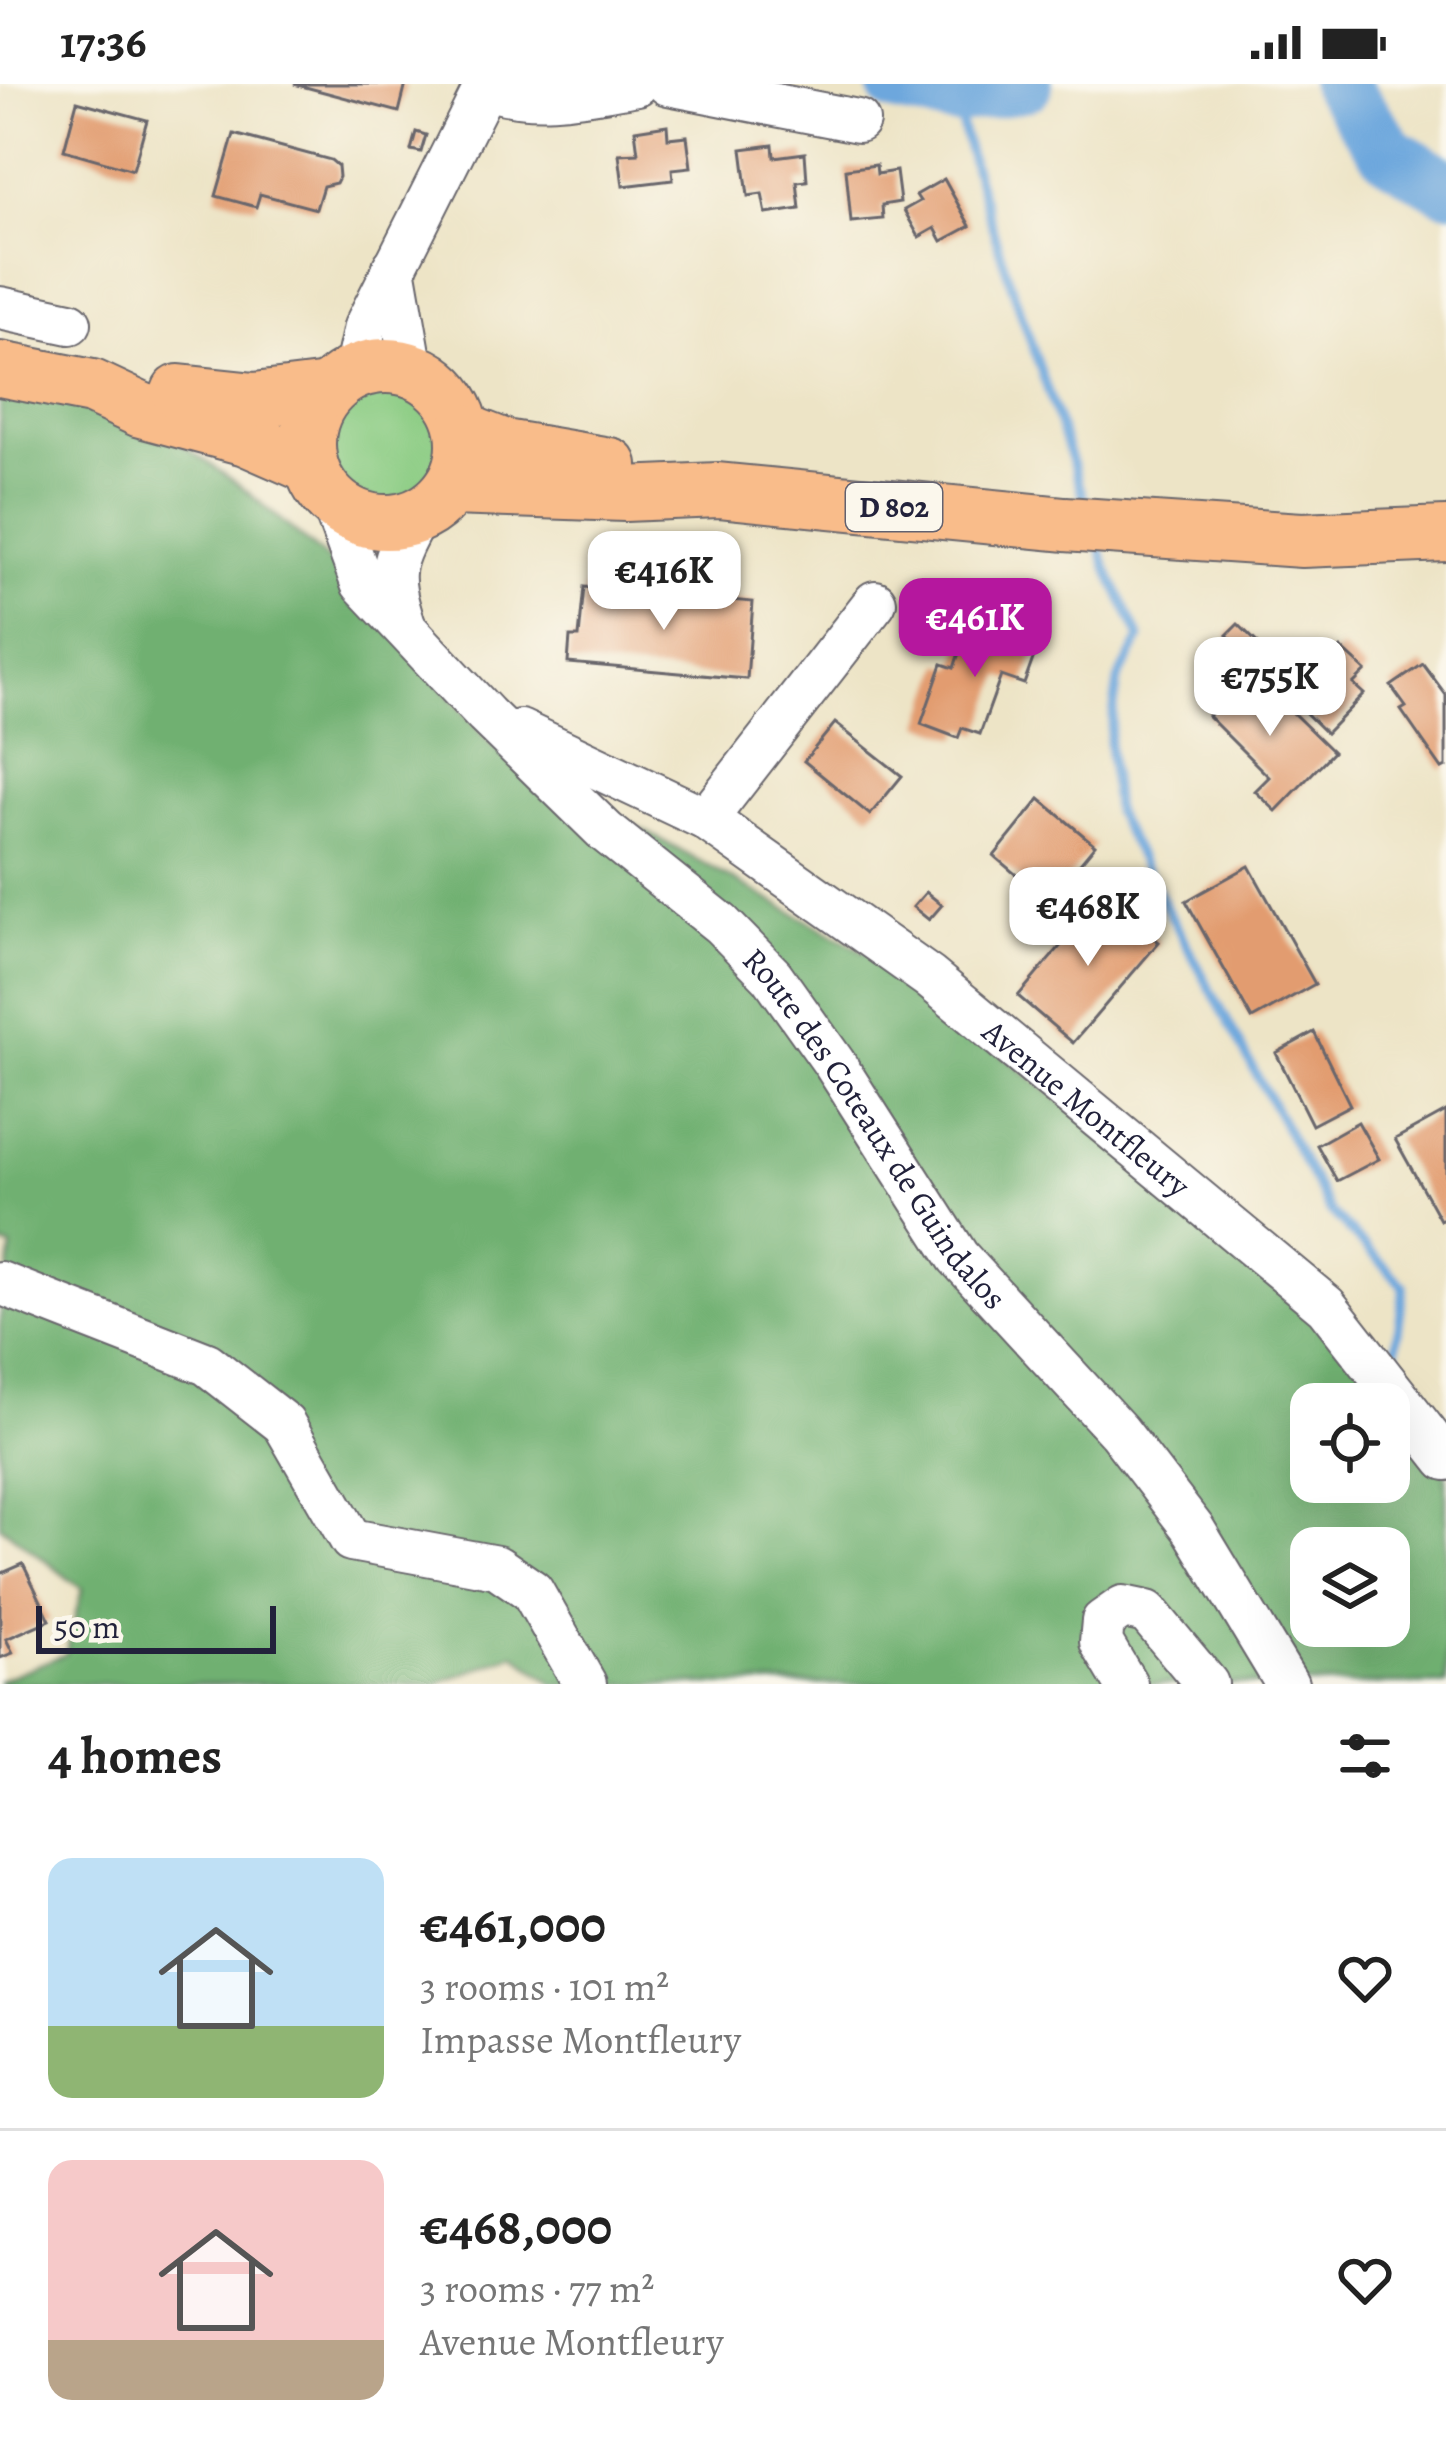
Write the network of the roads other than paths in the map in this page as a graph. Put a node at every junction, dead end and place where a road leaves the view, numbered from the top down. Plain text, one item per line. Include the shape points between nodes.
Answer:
1 (637, 84) edge
2 (668, 84) edge
3 (486, 86) edge
4 (858, 121) dead end
5 (394, 267) junction
6 (0, 308) edge
7 (70, 323) dead end
8 (0, 369) edge
9 (412, 370) junction
10 (342, 381) junction
11 (92, 387) junction
12 (464, 430) junction
13 (321, 483) junction
14 (718, 490) junction
15 (434, 502) junction
16 (1446, 535) edge
17 (874, 602) dead end
18 (404, 625) junction
19 (486, 715) junction
20 (706, 820) junction
21 (0, 1283) edge
22 (1446, 1459) edge
23 (585, 1684) edge
24 (1126, 1684) edge
25 (1207, 1684) edge
26 (1287, 1684) edge

1 - 3 street via 542,99
2 - 4 street
3 - 5 street
5 - 9 street
5 - 10 street
6 - 7 street
8 - 11 main road
9 - 10 main road via 374,366
9 - 12 main road via 447,393
10 - 11 main road via 255,400
10 - 13 main road via 314,413 307,439
11 - 13 main road via 141,410 246,437
12 - 14 main road, D 802 via 505,447
12 - 15 main road via 460,470
13 - 15 main road via 351,514 373,521 395,522
13 - 18 street, Route des Coteaux de Guindalos via 362,584
14 - 15 main road, D 802
14 - 16 main road, D 802 via 1302,540
15 - 18 street via 394,558
17 - 20 street
18 - 19 street, Route des Coteaux de Guindalos
19 - 20 street, Avenue Montfleury
19 - 26 street, Route des Coteaux de Guindalos via 772,976 958,1257 1119,1432 1193,1530
20 - 22 street, Avenue Montfleury via 929,977 1326,1306
21 - 23 street via 207,1364 284,1424 352,1540 497,1567 532,1591
24 - 25 street via 1101,1642 1103,1621 1123,1607 1147,1612

